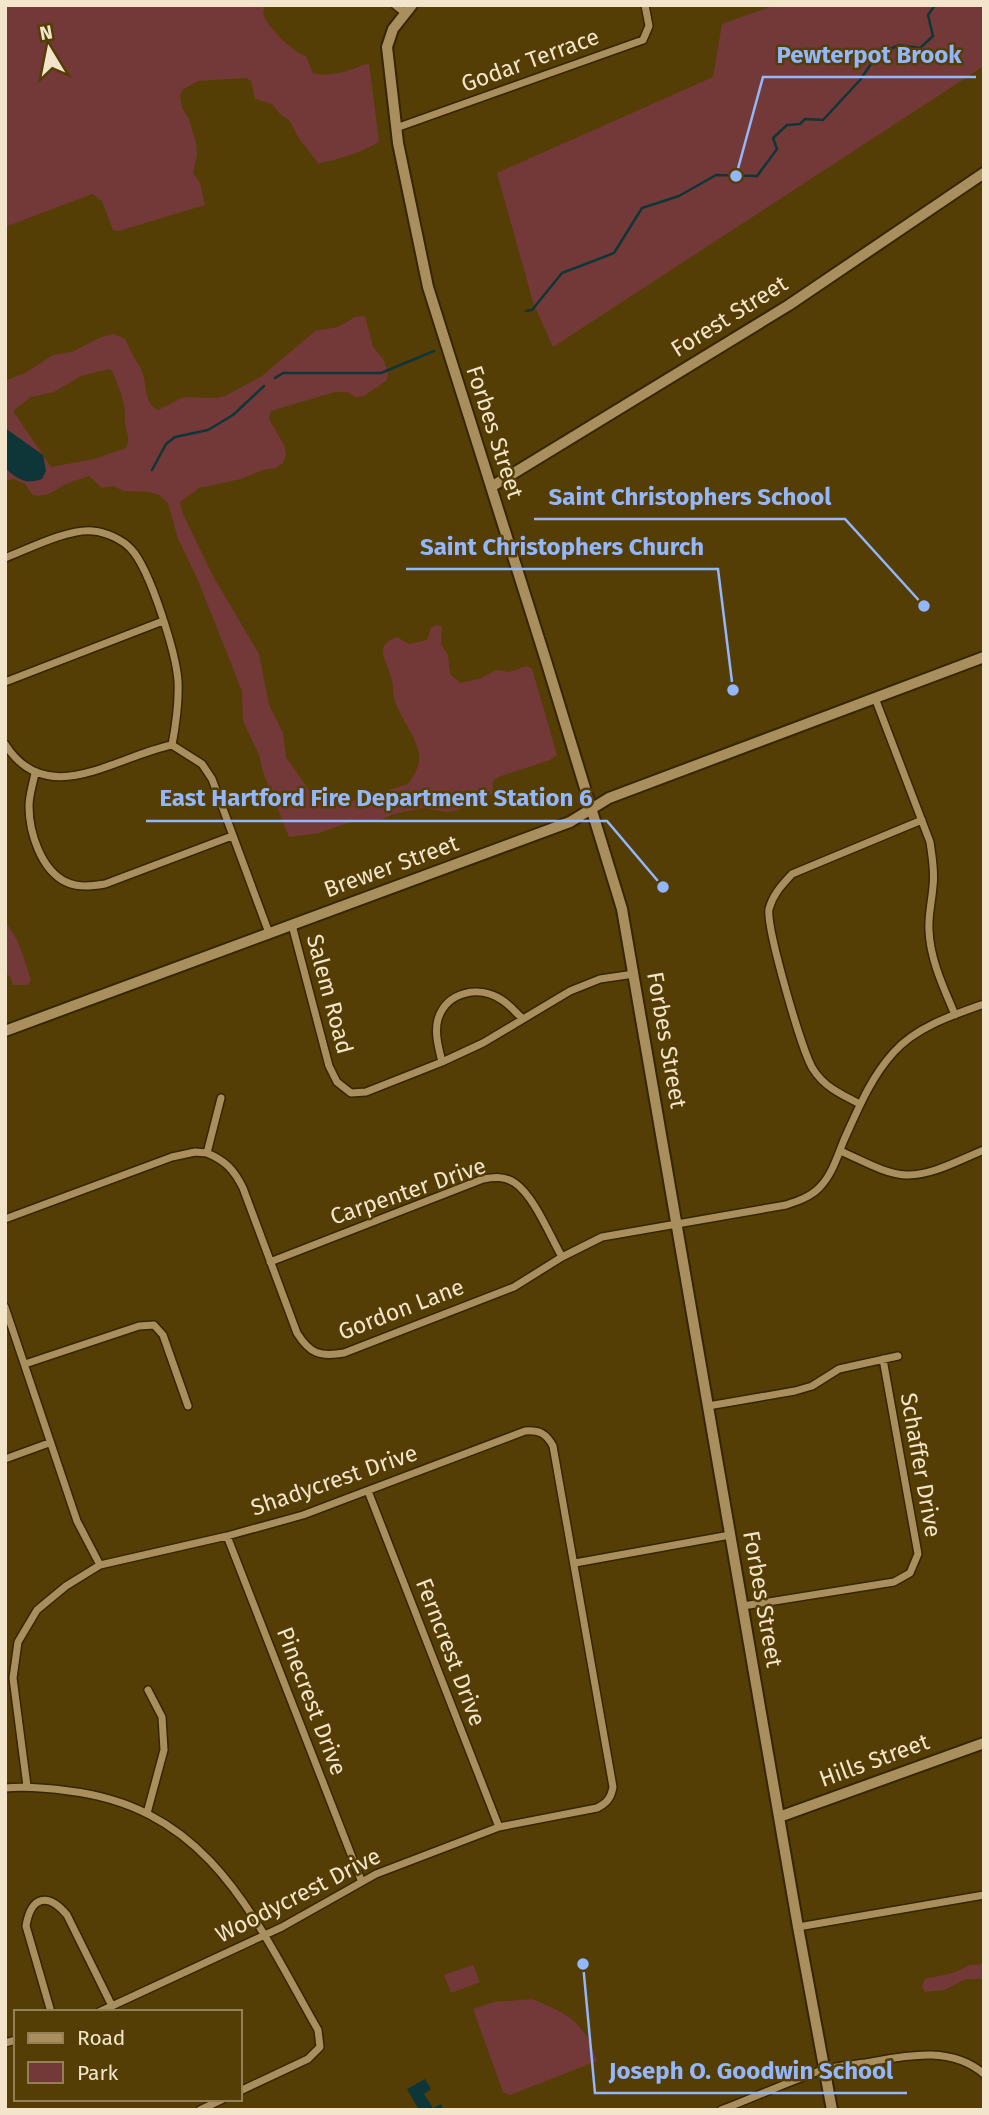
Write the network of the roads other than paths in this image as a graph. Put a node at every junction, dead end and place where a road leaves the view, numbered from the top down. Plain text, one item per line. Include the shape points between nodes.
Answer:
1 (395, 5) edge
2 (645, 5) edge
3 (408, 9) edge
4 (396, 128) junction
5 (984, 173) edge
6 (491, 487) junction
7 (5, 558) edge
8 (163, 621) junction
9 (984, 657) edge
10 (5, 682) edge
11 (875, 698) junction
12 (5, 744) edge
13 (172, 745) junction
14 (35, 773) junction
15 (591, 811) junction
16 (922, 820) junction
17 (232, 836) junction
18 (292, 925) junction
19 (270, 933) junction
20 (634, 974) junction
21 (984, 1004) edge
22 (955, 1015) junction
23 (523, 1019) junction
24 (5, 1031) edge
25 (442, 1062) junction
26 (221, 1098) dead end
27 (860, 1104) junction
28 (984, 1150) edge
29 (840, 1151) junction
30 (207, 1153) junction
31 (5, 1219) edge
32 (677, 1223) junction
33 (562, 1257) junction
34 (270, 1262) junction
35 (5, 1307) edge
36 (8, 1324) edge
37 (898, 1356) dead end
38 (883, 1359) junction
39 (25, 1364) junction
40 (188, 1406) dead end
41 (708, 1406) junction
42 (49, 1443) junction
43 (5, 1459) edge
44 (368, 1491) junction
45 (730, 1535) junction
46 (227, 1536) junction
47 (575, 1563) junction
48 (100, 1565) junction
49 (743, 1606) junction
50 (148, 1690) dead end
51 (984, 1743) edge
52 (27, 1786) junction
53 (5, 1788) edge
54 (146, 1813) junction
55 (779, 1817) junction
56 (499, 1827) junction
57 (361, 1880) junction
58 (984, 1895) edge
59 (798, 1927) junction
60 (266, 1935) junction
61 (111, 2006) junction
62 (50, 2010) edge
63 (103, 2010) edge
64 (825, 2070) junction
65 (984, 2074) edge
66 (242, 2090) edge
67 (219, 2101) edge
68 (200, 2110) edge
69 (721, 2110) edge
70 (832, 2110) edge

1 - 3 street
2 - 4 street, Godar Terrace via 649,26 643,40
3 - 4 main road, Forbes Street via 387,47
4 - 6 main road, Forbes Street via 428,287
5 - 6 main road, Forest Street via 789,305
6 - 15 main road, Forbes Street
7 - 8 street via 73,533 91,530 114,537 131,548 143,568
8 - 10 street
8 - 13 street via 178,679
9 - 11 main road, Brewer Street
11 - 15 main road, Brewer Street via 609,798
11 - 16 street
12 - 14 street
13 - 14 street via 74,776
13 - 17 street via 202,764 212,779
14 - 17 street via 29,805 32,832 40,854 66,882 86,887 105,884
15 - 18 main road, Brewer Street
15 - 20 main road, Forbes Street via 619,897
16 - 22 street via 934,865 928,912 932,955
16 - 27 street via 792,874 776,890 769,911 771,934 804,1051 829,1087
17 - 19 street
18 - 19 main road, Brewer Street
18 - 25 street, Salem Road via 337,1082 351,1093 366,1092
19 - 24 main road, Brewer Street
20 - 23 street, Salem Road via 570,991
20 - 32 main road, Forbes Street
21 - 22 street, Gordon Lane
22 - 27 street, Gordon Lane via 895,1050
23 - 25 street, Salem Road
23 - 25 street via 501,999 464,992 446,1004 438,1020
26 - 30 street
27 - 29 street, Gordon Lane
28 - 29 street via 907,1175
29 - 32 street, Gordon Lane via 820,1188 805,1199
30 - 31 street via 172,1157
30 - 34 street, Gordon Lane via 233,1169
32 - 33 street, Gordon Lane via 602,1237
32 - 41 main road, Forbes Street
33 - 34 street, Carpenter Drive via 528,1196 514,1182 498,1177
33 - 34 street, Gordon Lane via 514,1287 331,1355 306,1347
35 - 36 street
36 - 39 street
37 - 38 street
38 - 41 street via 839,1369 812,1387
38 - 49 street, Schaffer Drive via 918,1554 910,1573 894,1582
39 - 40 street via 153,1325 163,1335
39 - 42 street
41 - 45 main road, Forbes Street
42 - 43 street
42 - 48 street via 77,1521
44 - 46 street, Shadycrest Drive
44 - 47 street, Shadycrest Drive via 525,1431 536,1431 547,1435 553,1446
44 - 56 street, Ferncrest Drive
45 - 47 street
45 - 49 main road, Forbes Street
46 - 48 street, Shadycrest Drive
46 - 57 street, Pinecrest Drive
47 - 56 street, Woodycrest Drive via 611,1796 597,1808
48 - 52 street, Shadycrest Drive via 37,1610 18,1642 13,1678
49 - 55 main road, Forbes Street
50 - 54 street via 162,1717 164,1750
51 - 55 main road, Hills Street
52 - 53 street
52 - 54 street via 96,1794
54 - 60 street via 180,1833 211,1860
55 - 59 main road, Forbes Street
56 - 57 street, Woodycrest Drive
57 - 60 street, Woodycrest Drive
58 - 59 street
59 - 64 main road, Forbes Street
60 - 61 street, Woodycrest Drive
60 - 66 street via 318,2030 320,2047 308,2059
61 - 62 street via 67,1915 57,1903 44,1899 28,1913 26,1926
61 - 63 street, Woodycrest Drive
64 - 65 street via 929,2054 953,2057
64 - 69 street
64 - 70 main road, Forbes Street
67 - 68 street

